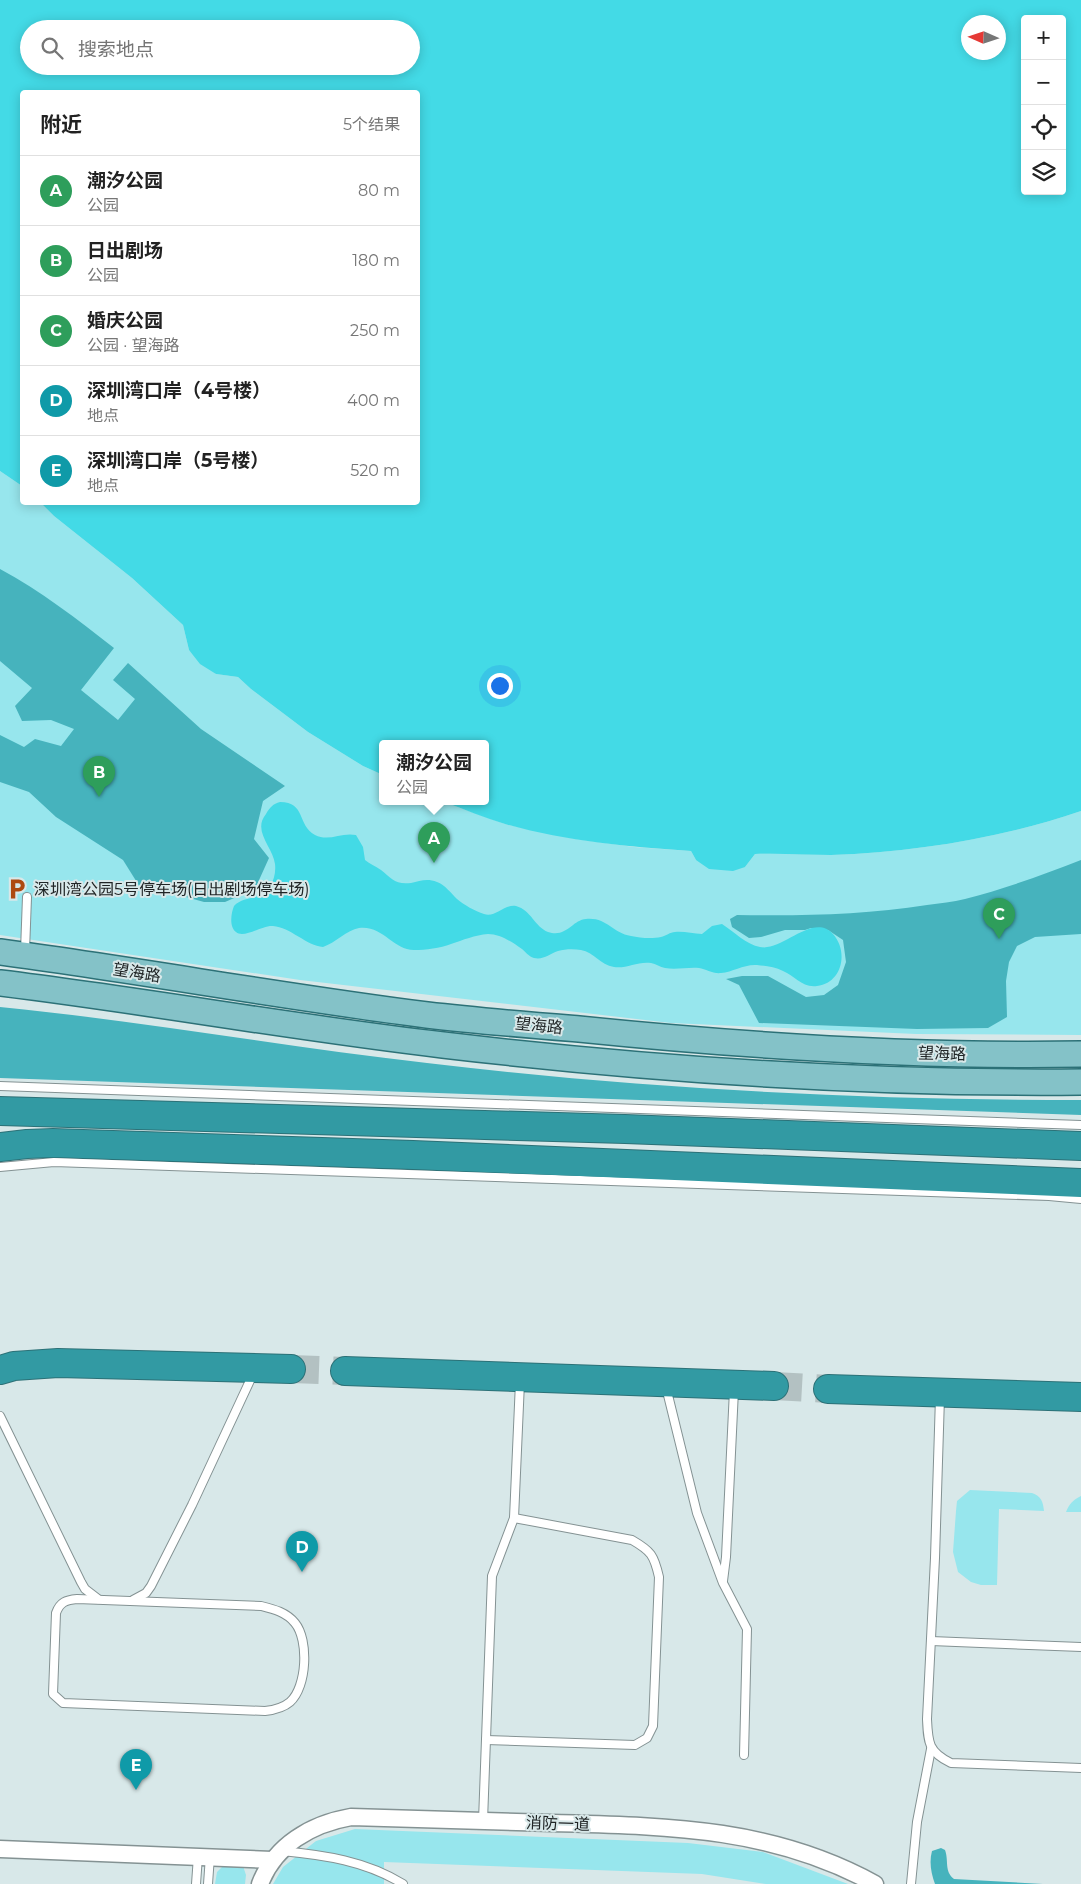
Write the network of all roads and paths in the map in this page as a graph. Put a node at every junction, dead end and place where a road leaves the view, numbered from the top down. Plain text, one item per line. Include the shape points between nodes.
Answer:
1 (27, 897) dead end
2 (0, 952) edge
3 (24, 956) junction
4 (0, 983) edge
5 (1081, 1054) edge
6 (1081, 1082) edge
7 (0, 1086) edge
8 (0, 1111) edge
9 (1081, 1125) edge
10 (1081, 1146) edge
11 (0, 1147) edge
12 (0, 1167) edge
13 (1081, 1183) edge
14 (1081, 1199) edge
15 (256, 1368) junction
16 (292, 1369) tunnel mouth
17 (0, 1370) edge
18 (345, 1371) tunnel mouth
19 (521, 1378) junction
20 (665, 1382) junction
21 (734, 1385) junction
22 (774, 1386) tunnel mouth
23 (828, 1389) tunnel mouth
24 (940, 1392) junction
25 (1081, 1397) edge
26 (0, 1416) edge
27 (514, 1518) junction
28 (723, 1583) junction
29 (100, 1600) junction
30 (129, 1601) junction
31 (931, 1641) junction
32 (1081, 1647) edge
33 (486, 1740) junction
34 (931, 1749) junction
35 (744, 1755) dead end
36 (1081, 1768) edge
37 (484, 1821) junction
38 (0, 1849) edge
39 (276, 1855) junction
40 (204, 1856) junction
41 (196, 1884) edge
42 (208, 1884) edge
43 (260, 1884) edge
44 (403, 1884) edge
45 (875, 1884) edge
46 (912, 1884) edge

1 - 3 lane
2 - 3 main road, 望海路
3 - 5 main road, 望海路 via 430,1015 663,1038 907,1052
4 - 6 main road, 望海路 via 338,1032 580,1060 888,1081
7 - 9 lane
8 - 10 highway via 634,1129
11 - 13 highway via 53,1143 413,1154
12 - 14 lane via 64,1163
15 - 16 highway
15 - 17 highway via 58,1362
15 - 30 lane via 151,1586 140,1598
18 - 19 highway
19 - 20 highway
19 - 27 lane
20 - 21 highway
20 - 28 lane via 697,1513
21 - 22 highway
21 - 28 lane
23 - 24 highway
24 - 25 highway
24 - 31 lane
26 - 29 lane via 81,1582
27 - 33 lane via 492,1576
27 - 33 lane via 632,1540 649,1550 659,1577 653,1726 647,1738 635,1744
28 - 35 lane via 747,1629
29 - 30 lane
29 - 30 lane via 70,1600 59,1606 56,1613 52,1694 63,1703 265,1710 283,1707 299,1690 304,1663 302,1641 294,1622 279,1611 261,1606
31 - 32 lane
31 - 34 lane via 927,1719
33 - 37 lane
34 - 36 lane via 951,1763
34 - 46 lane via 917,1822
37 - 39 street, 消防一道 via 351,1817 311,1829
37 - 45 street, 消防一道 via 708,1831 757,1839 807,1854 854,1872
38 - 40 street
39 - 40 street
39 - 43 street, 消防一道
39 - 44 lane via 317,1854 349,1861
40 - 41 lane
40 - 42 lane

